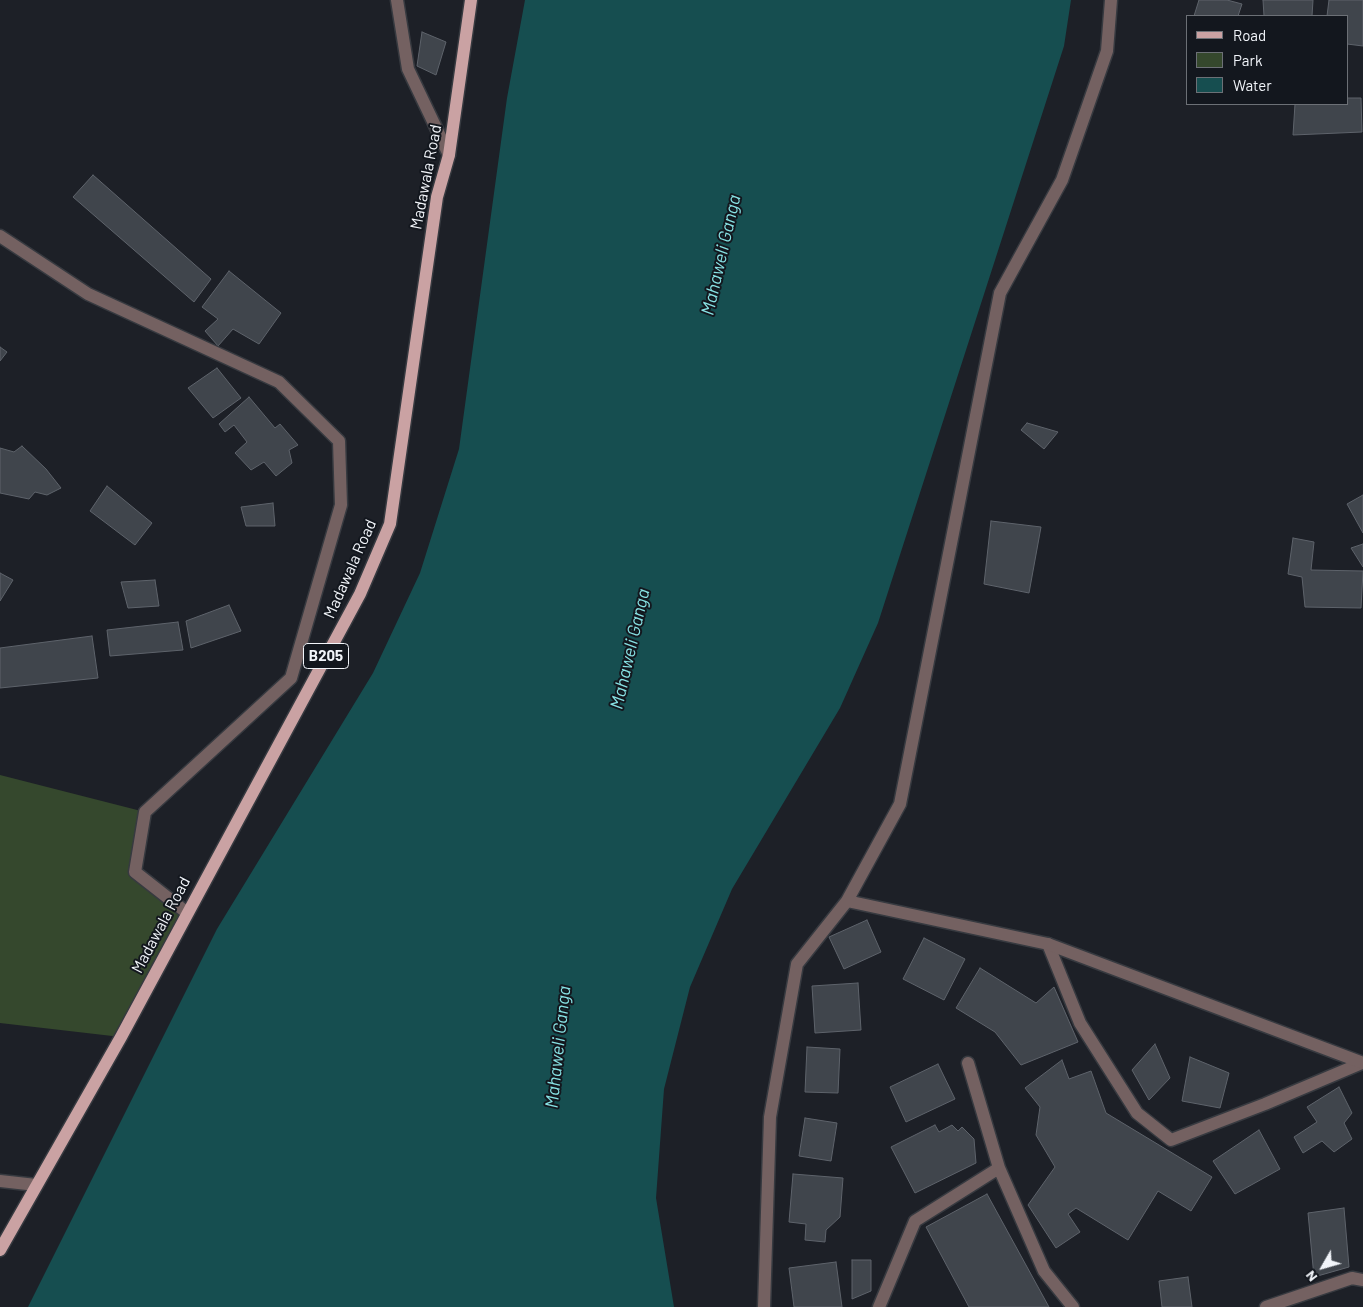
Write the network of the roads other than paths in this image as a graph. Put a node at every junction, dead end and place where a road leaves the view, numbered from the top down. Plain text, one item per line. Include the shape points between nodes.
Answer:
1 (397, 0) edge
2 (471, 0) edge
3 (1111, 0) edge
4 (449, 155) junction
5 (0, 236) edge
6 (847, 901) junction
7 (186, 912) junction
8 (1048, 944) junction
9 (1362, 1063) edge
10 (968, 1064) dead end
11 (999, 1168) junction
12 (0, 1180) edge
13 (36, 1185) junction
14 (0, 1250) edge
15 (1363, 1280) edge
16 (764, 1307) edge
17 (880, 1307) edge
18 (1073, 1307) edge
19 (1266, 1307) edge

1 - 4 street via 408,69
2 - 4 main road, Madawala Road / B205
3 - 6 street via 1107,50 1062,180 1000,293 900,804
4 - 7 main road, Madawala Road / B205 via 437,197 390,524 360,594
5 - 7 street via 88,294 279,382 338,441 340,506 291,678 145,812 135,872
6 - 8 street
6 - 16 street via 797,964 770,1117
7 - 13 main road, Madawala Road / B205 via 121,1037
8 - 9 street
8 - 9 street via 1080,1023 1137,1113 1171,1140
10 - 11 street
11 - 17 street via 916,1220
11 - 18 street via 1044,1271
12 - 13 street
13 - 14 main road, Madawala Road / B205
15 - 19 street via 1352,1278

